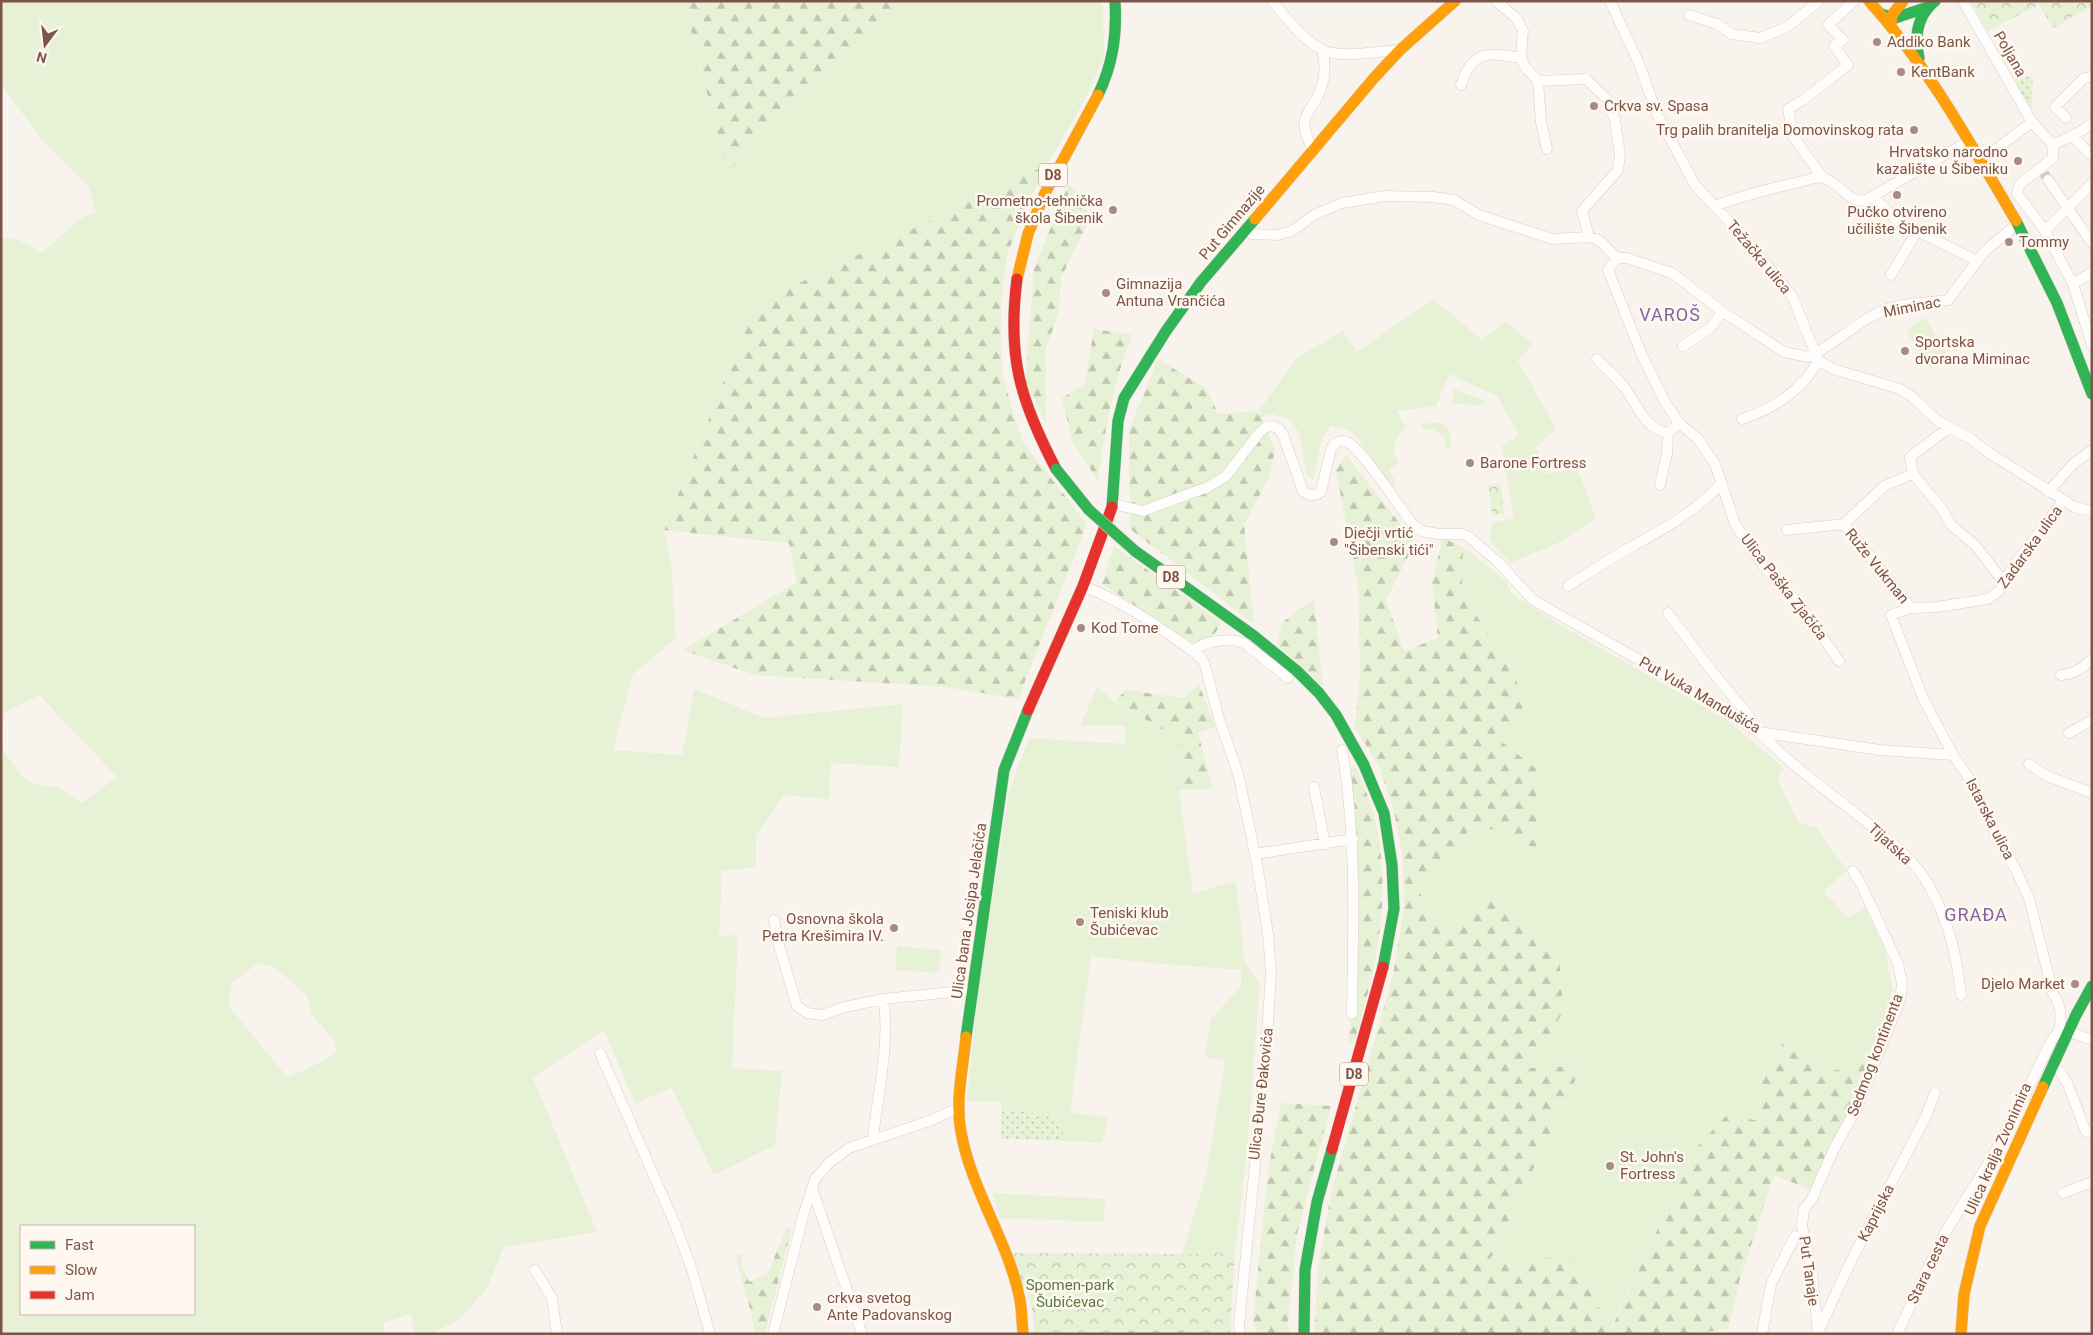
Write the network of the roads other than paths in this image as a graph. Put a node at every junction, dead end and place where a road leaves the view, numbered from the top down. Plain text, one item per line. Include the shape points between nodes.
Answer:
1 (1115, 1) edge
2 (1272, 1) edge
3 (1455, 1) edge
4 (1496, 1) edge
5 (1610, 1) edge
6 (1819, 1) edge
7 (1854, 1) edge
8 (1869, 1) edge
9 (1903, 1) edge
10 (1964, 1) edge
11 (1932, 4) edge
12 (1689, 15) dead end
13 (1888, 20) junction
14 (1322, 50) junction
15 (1400, 50) junction
16 (1522, 58) junction
17 (1920, 64) junction
18 (2092, 77) edge
19 (1538, 81) junction
20 (1461, 85) dead end
21 (2066, 118) dead end
22 (2092, 123) edge
23 (2034, 124) junction
24 (2077, 136) junction
25 (1969, 141) junction
26 (2053, 145) junction
27 (1547, 149) dead end
28 (1313, 150) junction
29 (2092, 155) edge
30 (1986, 156) dead end
31 (2046, 173) junction
32 (1822, 177) junction
33 (2092, 184) edge
34 (1874, 197) junction
35 (1714, 206) junction
36 (2068, 208) junction
37 (2017, 224) junction
38 (1245, 230) junction
39 (1917, 231) junction
40 (2045, 231) junction
41 (1589, 238) junction
42 (2092, 242) edge
43 (1617, 258) junction
44 (1977, 261) junction
45 (2092, 272) edge
46 (1891, 275) dead end
47 (2073, 284) junction
48 (1723, 312) junction
49 (2092, 345) edge
50 (1683, 346) dead end
51 (1816, 357) junction
52 (1597, 359) dead end
53 (2092, 394) edge
54 (1742, 419) dead end
55 (1679, 423) junction
56 (1950, 427) junction
57 (1668, 433) junction
58 (2092, 450) edge
59 (1914, 474) junction
60 (1721, 484) junction
61 (1660, 485) dead end
62 (2048, 492) junction
63 (2064, 500) junction
64 (1113, 504) junction
65 (2092, 511) edge
66 (1844, 524) junction
67 (1787, 530) dead end
68 (2003, 581) junction
69 (1082, 586) junction
70 (1568, 586) dead end
71 (1911, 608) junction
72 (1668, 613) dead end
73 (1891, 615) joint
74 (1193, 651) junction
75 (2092, 658) edge
76 (1839, 660) dead end
77 (2061, 675) dead end
78 (1288, 678) dead end
79 (2092, 720) edge
80 (1748, 724) junction
81 (1759, 732) junction
82 (2069, 733) dead end
83 (1342, 750) dead end
84 (1954, 755) junction
85 (2029, 764) dead end
86 (1314, 787) dead end
87 (2092, 792) edge
88 (1353, 839) junction
89 (1325, 844) junction
90 (1255, 854) junction
91 (1853, 871) dead end
92 (774, 920) dead end
93 (2092, 986) edge
94 (972, 990) junction
95 (1962, 995) dead end
96 (883, 999) junction
97 (1352, 1014) dead end
98 (2067, 1032) junction
99 (2092, 1040) edge
100 (600, 1053) dead end
101 (2060, 1070) dead end
102 (1935, 1093) dead end
103 (958, 1108) junction
104 (2089, 1132) edge
105 (873, 1139) junction
106 (2092, 1182) edge
107 (812, 1188) junction
108 (2063, 1193) dead end
109 (1804, 1209) joint
110 (1794, 1236) dead end
111 (535, 1270) dead end
112 (557, 1334) edge
113 (710, 1334) edge
114 (773, 1334) edge
115 (862, 1334) edge
116 (1023, 1334) edge
117 (1240, 1334) edge
118 (1304, 1334) edge
119 (1762, 1334) edge
120 (1818, 1334) edge
121 (1898, 1334) edge
122 (1961, 1334) edge

1 - 118 main road, D8, bridge via 1116,40 1105,84 1047,185 1024,241 1016,275 1012,334 1018,380 1034,428 1056,469 1089,510 1135,551 1297,670 1336,715 1364,765 1384,814 1392,865 1394,909 1380,981 1317,1202 1305,1270
2 - 14 street
3 - 15 main road, Put Gimnazije
4 - 16 street via 1516,18 1523,31
5 - 35 street, Težačka ulica via 1640,66 1657,114 1696,185
6 - 12 street via 1787,27 1760,38 1732,34 1717,24
7 - 32 street via 1828,25 1843,40 1834,46 1848,66 1788,109 1793,136
8 - 13 main road
9 - 13 main road
10 - 23 street, Poljana
11 - 13 main road
11 - 17 main road via 1922,16 1917,35
13 - 17 main road
14 - 15 street via 1348,54
14 - 28 street via 1325,61 1322,86 1306,113 1304,126
15 - 28 main road, Put Gimnazije
16 - 19 street via 1525,67
16 - 20 street via 1484,55 1469,69
17 - 25 main road
18 - 21 street via 2084,78 2055,107
19 - 27 street
19 - 41 street via 1586,79 1607,99 1615,120 1620,155 1618,170 1582,211
22 - 24 street
23 - 26 street, Poljana
23 - 30 street
24 - 26 street
24 - 29 street
25 - 34 street
25 - 37 main road
26 - 31 street via 2053,158
28 - 38 main road, Put Gimnazije
31 - 36 street
31 - 40 street via 2040,168 2020,184 2017,193
32 - 34 street via 1860,201
32 - 35 street via 1761,190
33 - 36 street
34 - 39 street via 1897,221
35 - 51 street, Težačka ulica via 1792,296
36 - 40 street
36 - 42 street
37 - 44 street, Miminac
37 - 53 main road via 2052,292
38 - 41 street via 1252,234 1277,235 1292,232 1314,215 1342,203 1384,196 1434,197 1454,200 1479,215 1552,239
38 - 64 main road, Put Gimnazije via 1170,324 1124,398 1118,422
39 - 44 street
39 - 46 street
40 - 47 street
41 - 43 street via 1599,240
43 - 48 street via 1627,258 1672,273
43 - 55 street, Ulica Paška Zjačića via 1608,270 1651,375
44 - 51 street, Miminac via 1948,300 1889,308 1871,316
45 - 47 street
47 - 49 street
48 - 50 street via 1710,328
48 - 51 street via 1784,352
51 - 54 street, Miminac via 1808,376 1794,390 1769,408
51 - 56 street via 1834,369 1900,389
52 - 57 street via 1619,381 1651,425 1657,431
55 - 57 street
55 - 60 street, Ulica Paška Zjačića via 1698,439 1715,464
56 - 59 street via 1910,457
56 - 62 street
57 - 61 street
58 - 62 street, Zadarska ulica via 2073,464
59 - 66 street via 1884,486
59 - 68 street via 1951,525 1975,545
60 - 70 street via 1705,501 1664,530
60 - 76 street, Ulica Paška Zjačića via 1735,524
62 - 63 street, Zadarska ulica
63 - 65 street
63 - 68 street, Zadarska ulica
64 - 69 main road, Ulica bana Josipa Jelačića
64 - 80 street, Put Vuka Mandušića via 1143,511 1208,486 1226,476 1259,433 1273,426 1282,435 1303,491 1316,495 1321,492 1331,449 1340,441 1347,442 1413,525 1422,531 1469,537 1533,600
66 - 67 street
66 - 71 street, Ruže Vukman
68 - 71 street, Zadarska ulica via 2000,590 1988,599
69 - 74 street, Ulica Đure Đakovića via 1126,606
69 - 94 main road, Ulica bana Josipa Jelačića via 1004,770
71 - 73 street, Zadarska ulica
72 - 80 street via 1749,716
73 - 84 street, Istarska ulica via 1923,698
74 - 78 street via 1201,645 1235,640 1244,642
74 - 90 street, Ulica Đure Đakovića via 1205,665 1238,773
75 - 77 street via 2083,667
79 - 82 street
80 - 81 street, Put Vuka Mandušića
81 - 84 street, Put Vuka Mandušića via 1880,750
81 - 95 street, Tijatska via 1883,835 1924,878 1951,936
83 - 88 street
84 - 98 street, Istarska ulica via 1973,784 2029,898 2053,992
85 - 87 street via 2047,776
86 - 89 street
88 - 89 street
88 - 97 street
89 - 90 street
90 - 117 street, Ulica Đure Đakovića via 1271,971
91 - 109 street, Sedmog kontinenta via 1898,964 1902,984 1900,1000 1858,1105
92 - 96 street via 797,1006 807,1013 822,1015
93 - 98 main road, Ulica kralja Zvonimira
94 - 96 street
94 - 103 main road, Ulica bana Josipa Jelačića
96 - 105 street via 885,1032
98 - 99 street
98 - 121 street, Stara cesta via 2052,1040 1991,1159 1943,1236
98 - 122 main road, Ulica kralja Zvonimira via 1980,1226 1964,1294
100 - 113 street via 675,1224
101 - 104 street
102 - 120 street, Kaprijska
103 - 105 street
103 - 116 main road, Ulica bana Josipa Jelačića via 961,1133 972,1170 1020,1300
105 - 107 street via 838,1155 815,1179
106 - 108 street
107 - 114 street
107 - 115 street
109 - 120 street, Put Tanaje via 1802,1226 1812,1272
110 - 119 street via 1771,1284
111 - 112 street via 552,1298

